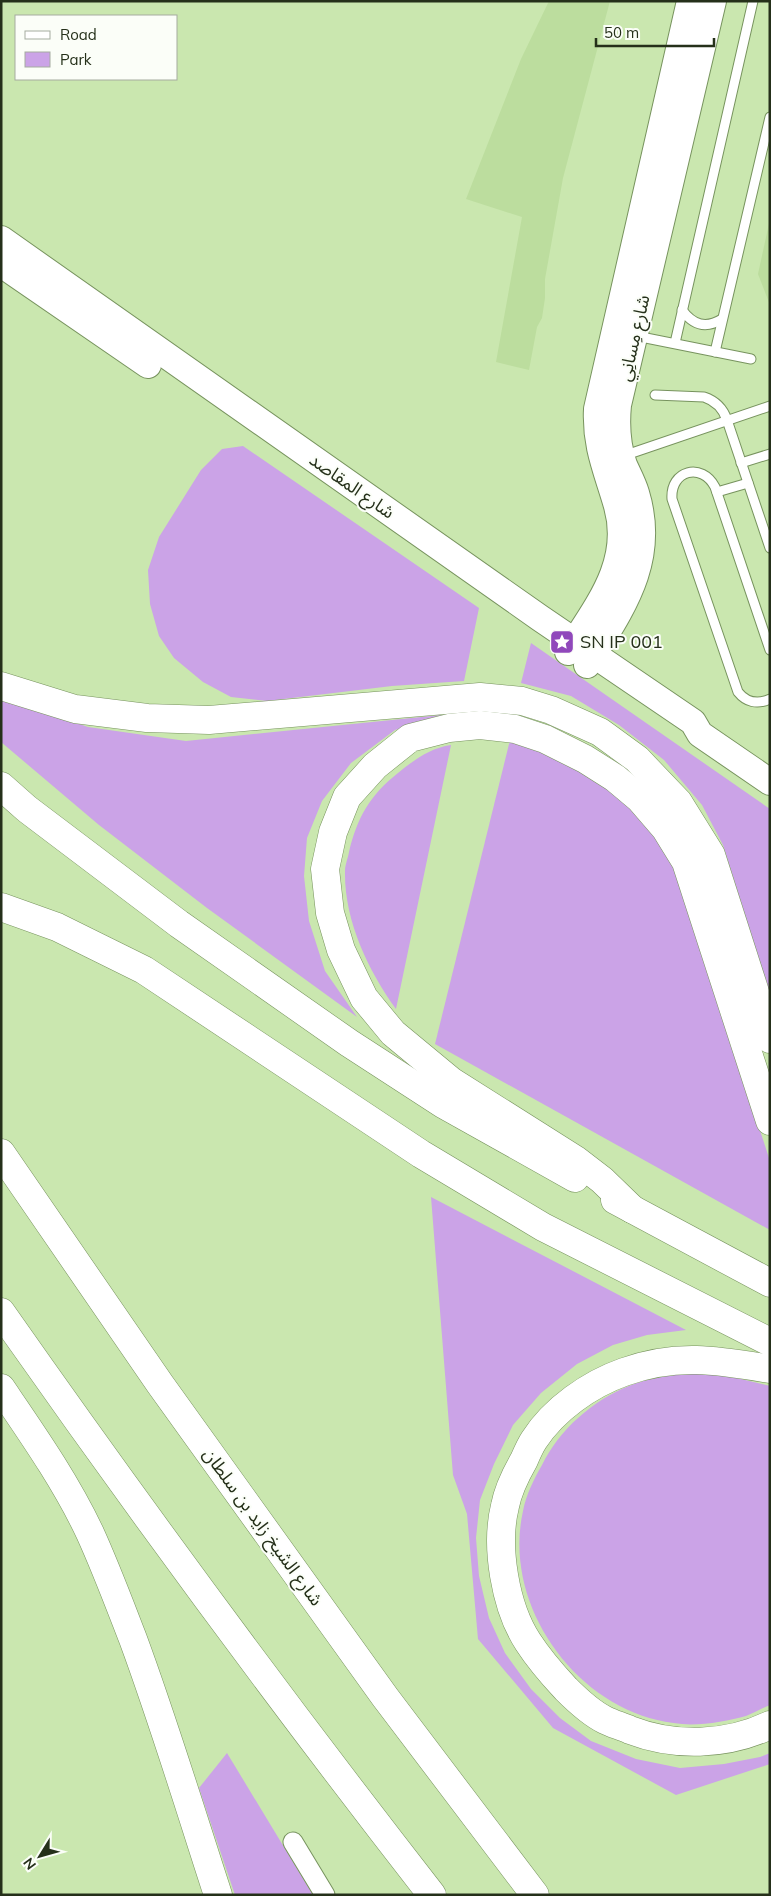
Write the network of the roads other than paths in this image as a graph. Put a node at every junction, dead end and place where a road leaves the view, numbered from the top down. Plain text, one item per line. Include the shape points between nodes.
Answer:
1 (690, 1) edge
2 (713, 1) edge
3 (753, 1) edge
4 (770, 117) edge
5 (665, 159) junction
6 (1, 239) edge
7 (1, 264) edge
8 (682, 310) junction
9 (722, 319) junction
10 (624, 333) junction
11 (675, 343) junction
12 (715, 352) junction
13 (751, 359) dead end
14 (655, 395) dead end
15 (770, 406) edge
16 (727, 420) junction
17 (770, 454) edge
18 (621, 456) junction
19 (741, 463) junction
20 (748, 483) junction
21 (717, 492) junction
22 (424, 545) junction
23 (770, 548) edge
24 (770, 650) edge
25 (581, 653) junction
26 (1, 686) edge
27 (770, 699) edge
28 (770, 782) edge
29 (1, 786) edge
30 (1, 907) edge
31 (770, 1039) edge
32 (447, 1092) junction
33 (770, 1121) edge
34 (1, 1153) edge
35 (696, 1243) junction
36 (770, 1264) edge
37 (770, 1283) edge
38 (1, 1312) edge
39 (770, 1342) edge
40 (760, 1367) edge
41 (1, 1388) edge
42 (770, 1725) edge
43 (293, 1842) dead end
44 (218, 1895) edge
45 (325, 1895) edge
46 (432, 1895) edge
47 (535, 1895) edge

1 - 5 street, شارع مِسانِي
2 - 5 street, شارع مِسانِي
3 - 8 lane
4 - 9 lane
5 - 10 street, شارع مِسانِي
6 - 22 street, شارع المقاصد
7 - 22 street, شارع المقاصد
8 - 9 lane via 700,325
8 - 11 lane
9 - 12 lane
10 - 11 lane
10 - 18 street, شارع مِسانِي via 617,418
10 - 25 street, شارع مِسانِي via 600,393 596,426 602,460 617,507 620,547 612,579
11 - 12 lane
12 - 13 lane
14 - 16 lane via 704,397 722,409
15 - 16 lane
16 - 18 lane
16 - 19 lane
17 - 19 lane
18 - 25 street, شارع مِسانِي via 640,508 640,560 630,592
19 - 20 lane
20 - 21 lane
20 - 23 lane
21 - 24 lane
21 - 27 lane via 707,476 694,472 676,480 671,492 738,692 755,703
22 - 25 street, شارع المقاصد
25 - 28 street, شارع المقاصد via 620,692 685,734 692,737 700,734
26 - 31 highway via 75,709 147,718 209,720 480,697 522,702 551,710 600,732 637,759 678,802 711,855
29 - 32 highway via 179,924 349,1043
30 - 39 highway via 57,927 144,970 422,1154 543,1227
32 - 33 highway via 364,998 341,950 330,913 325,869 333,832 347,797 374,766 410,738 449,728 480,725 515,729 545,739 585,759 640,799 665,828 686,862
32 - 35 highway via 499,1137
34 - 47 highway, شارع الشيخ زايد بن سلطان via 160,1384 374,1681
35 - 36 highway via 741,1253
35 - 37 highway
38 - 46 highway via 106,1462
40 - 42 highway via 686,1358 652,1363 591,1386 558,1411 534,1439 516,1474 505,1506 502,1539 503,1572 513,1609 527,1640 550,1672 576,1699 604,1719 643,1735 681,1743 720,1740
41 - 44 highway via 67,1489 110,1576 150,1685
43 - 45 street

